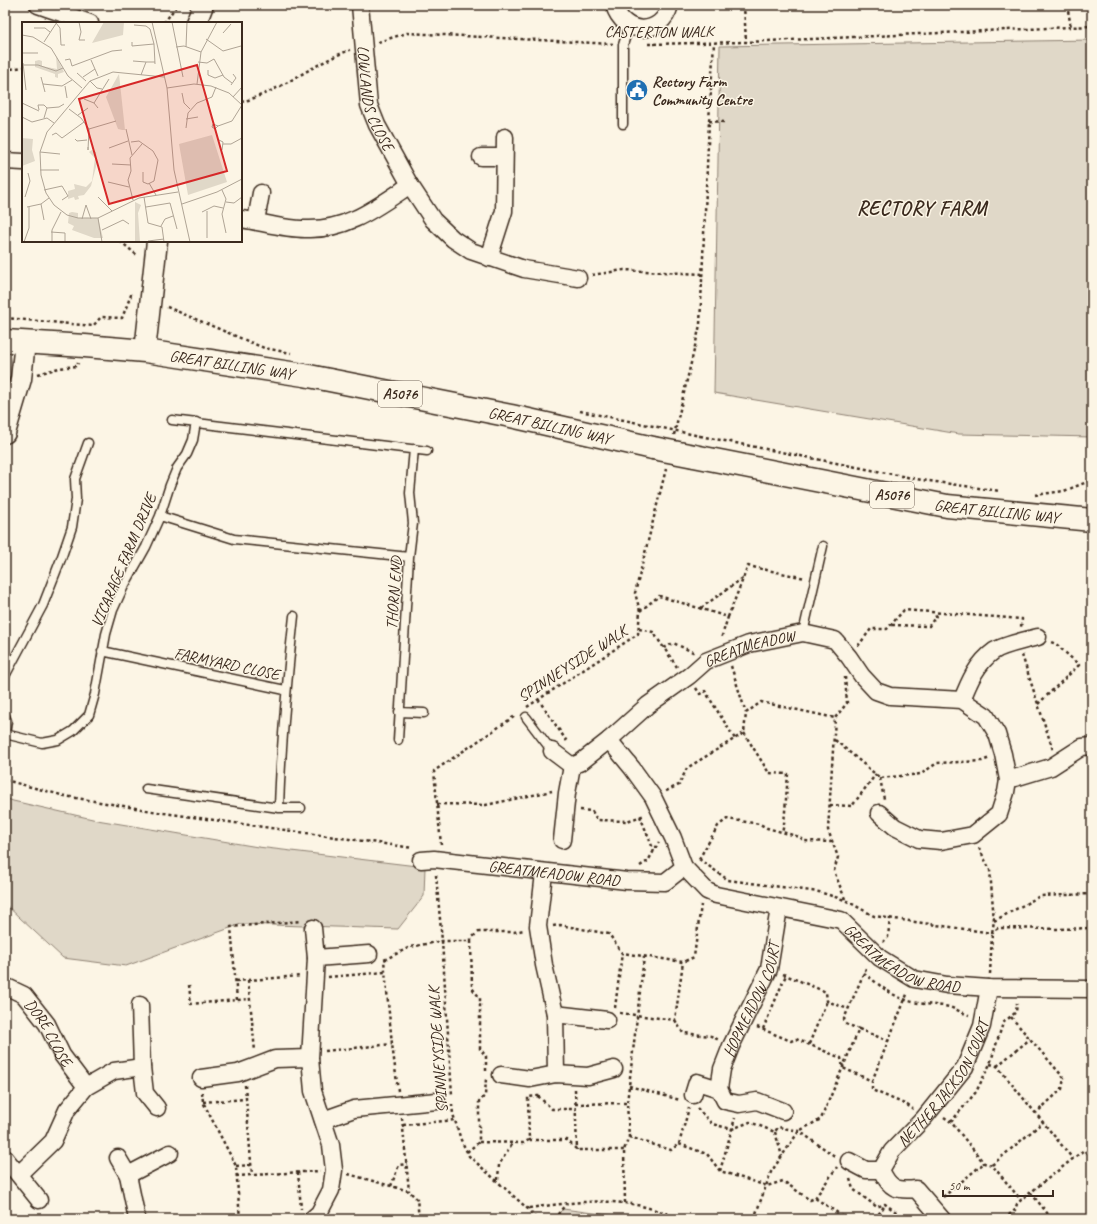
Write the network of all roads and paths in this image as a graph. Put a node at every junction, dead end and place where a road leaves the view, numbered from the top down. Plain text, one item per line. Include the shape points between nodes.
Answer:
1 (38, 5) edge
2 (177, 5) edge
3 (203, 5) edge
4 (360, 5) edge
5 (614, 5) edge
6 (670, 5) edge
7 (744, 5) edge
8 (1067, 5) edge
9 (87, 22) edge
10 (165, 22) edge
11 (196, 22) edge
12 (629, 26) junction
13 (1092, 26) edge
14 (1071, 27) junction
15 (746, 42) junction
16 (714, 43) junction
17 (624, 45) junction
18 (362, 46) junction
19 (22, 67) edge
20 (5, 70) edge
21 (242, 102) edge
22 (709, 121) junction
23 (724, 122) dead end
24 (623, 124) dead end
25 (505, 137) dead end
26 (481, 157) dead end
27 (504, 157) junction
28 (5, 161) edge
29 (22, 162) edge
30 (410, 185) junction
31 (261, 193) dead end
32 (248, 220) edge
33 (121, 242) edge
34 (158, 242) edge
35 (489, 258) junction
36 (154, 265) junction
37 (702, 274) junction
38 (578, 278) joint
39 (150, 302) junction
40 (5, 318) edge
41 (15, 341) edge
42 (146, 351) junction
43 (295, 354) dead end
44 (573, 410) dead end
45 (172, 420) dead end
46 (196, 422) junction
47 (677, 426) dead end
48 (5, 433) edge
49 (88, 443) dead end
50 (414, 449) junction
51 (427, 451) dead end
52 (660, 455) junction
53 (1092, 480) edge
54 (1001, 491) dead end
55 (1032, 496) dead end
56 (160, 516) junction
57 (1092, 520) edge
58 (823, 546) dead end
59 (409, 557) junction
60 (744, 578) junction
61 (815, 580) junction
62 (701, 609) junction
63 (640, 611) junction
64 (938, 613) dead end
65 (294, 616) dead end
66 (728, 617) junction
67 (891, 625) dead end
68 (639, 629) junction
69 (803, 633) junction
70 (1038, 637) joint
71 (664, 648) junction
72 (102, 651) junction
73 (726, 654) junction
74 (711, 660) junction
75 (5, 676) edge
76 (686, 677) junction
77 (285, 690) junction
78 (538, 700) junction
79 (962, 700) junction
80 (1038, 704) dead end
81 (525, 708) dead end
82 (399, 712) junction
83 (746, 713) junction
84 (424, 714) dead end
85 (522, 715) joint
86 (5, 716) edge
87 (835, 718) dead end
88 (744, 733) junction
89 (5, 734) edge
90 (735, 739) junction
91 (398, 740) dead end
92 (609, 740) junction
93 (834, 740) dead end
94 (1092, 746) edge
95 (552, 751) joint
96 (1003, 754) junction
97 (576, 764) junction
98 (876, 774) junction
99 (880, 778) junction
100 (1008, 780) junction
101 (146, 789) dead end
102 (566, 801) junction
103 (436, 804) junction
104 (656, 804) junction
105 (830, 805) dead end
106 (279, 808) junction
107 (301, 808) dead end
108 (879, 813) joint
109 (640, 816) junction
110 (782, 832) junction
111 (973, 835) junction
112 (562, 840) dead end
113 (832, 842) dead end
114 (654, 851) dead end
115 (432, 855) junction
116 (699, 859) dead end
117 (684, 868) junction
118 (544, 873) junction
119 (707, 891) junction
120 (1092, 894) edge
121 (779, 908) junction
122 (890, 918) dead end
123 (994, 921) junction
124 (538, 926) junction
125 (313, 928) joint
126 (442, 941) junction
127 (471, 941) junction
128 (875, 952) junction
129 (622, 953) junction
130 (369, 954) dead end
131 (644, 957) junction
132 (316, 958) junction
133 (683, 962) junction
134 (769, 969) junction
135 (386, 972) junction
136 (864, 973) junction
137 (786, 975) junction
138 (315, 976) junction
139 (914, 979) junction
140 (248, 980) junction
141 (236, 981) junction
142 (189, 984) dead end
143 (5, 986) edge
144 (989, 988) junction
145 (1018, 988) junction
146 (1092, 989) edge
147 (250, 999) junction
148 (237, 1000) junction
149 (905, 1000) junction
150 (827, 1001) junction
151 (140, 1005) dead end
152 (848, 1009) junction
153 (555, 1014) junction
154 (637, 1015) junction
155 (1010, 1017) junction
156 (607, 1020) dead end
157 (675, 1020) junction
158 (984, 1020) junction
159 (743, 1021) junction
160 (1003, 1023) junction
161 (763, 1029) junction
162 (858, 1029) junction
163 (1030, 1039) junction
164 (888, 1041) junction
165 (392, 1044) junction
166 (809, 1044) junction
167 (731, 1046) junction
168 (310, 1055) junction
169 (990, 1064) junction
170 (997, 1066) junction
171 (142, 1067) junction
172 (251, 1068) junction
173 (843, 1068) junction
174 (614, 1069) dead end
175 (556, 1074) junction
176 (501, 1075) dead end
177 (575, 1075) junction
178 (201, 1078) joint
179 (538, 1078) junction
180 (872, 1081) junction
181 (628, 1086) junction
182 (86, 1087) junction
183 (719, 1090) junction
184 (538, 1096) junction
185 (246, 1099) junction
186 (437, 1101) dead end
187 (203, 1102) junction
188 (691, 1102) junction
189 (627, 1103) junction
190 (400, 1104) junction
191 (575, 1104) junction
192 (740, 1104) junction
193 (157, 1108) dead end
194 (576, 1109) junction
195 (782, 1111) dead end
196 (928, 1113) junction
197 (1036, 1113) junction
198 (323, 1120) junction
199 (455, 1120) junction
200 (951, 1122) junction
201 (1043, 1122) junction
202 (403, 1125) junction
203 (732, 1129) junction
204 (799, 1131) junction
205 (775, 1132) junction
206 (629, 1137) junction
207 (529, 1140) junction
208 (479, 1142) junction
209 (513, 1142) junction
210 (679, 1144) junction
211 (577, 1150) junction
212 (624, 1150) junction
213 (467, 1152) junction
214 (170, 1153) dead end
215 (782, 1157) junction
216 (5, 1158) edge
217 (118, 1158) dead end
218 (1073, 1159) junction
219 (1092, 1160) edge
220 (984, 1163) junction
221 (407, 1164) junction
222 (992, 1164) junction
223 (252, 1165) junction
224 (842, 1165) junction
225 (236, 1166) junction
226 (881, 1170) junction
227 (720, 1171) junction
228 (298, 1172) dead end
229 (19, 1174) junction
230 (128, 1175) junction
231 (252, 1175) dead end
232 (849, 1177) dead end
233 (498, 1181) junction
234 (391, 1186) dead end
235 (767, 1186) junction
236 (896, 1188) junction
237 (409, 1191) dead end
238 (1031, 1193) junction
239 (815, 1198) junction
240 (39, 1200) dead end
241 (1022, 1200) junction
242 (567, 1203) junction
243 (625, 1203) junction
244 (885, 1204) junction
245 (931, 1207) junction
246 (528, 1208) junction
247 (315, 1216) edge
248 (137, 1219) edge
249 (240, 1219) edge
250 (536, 1219) edge
251 (554, 1219) edge
252 (684, 1219) edge
253 (754, 1219) edge
254 (847, 1219) edge
255 (875, 1219) edge
256 (906, 1219) edge
257 (942, 1219) edge
258 (1004, 1219) edge
259 (1052, 1219) edge

1 - 9 street
2 - 10 path
3 - 11 street
4 - 18 street, LOWLANDS CLOSE
5 - 12 street via 616,14
6 - 12 street via 669,12 656,26 647,29
7 - 15 path
8 - 14 path
12 - 17 lane
13 - 14 path, CASTERTON WALK
14 - 15 path, CASTERTON WALK
15 - 16 path, CASTERTON WALK
16 - 17 path, CASTERTON WALK
16 - 22 path
17 - 18 path, CASTERTON WALK via 407,33
17 - 24 lane
18 - 21 path, CASTERTON WALK via 336,55 278,87
18 - 30 street, LOWLANDS CLOSE via 369,105 377,125
19 - 20 path
22 - 23 path
22 - 37 path
25 - 27 street
26 - 27 street
27 - 35 street via 504,211
28 - 29 street
30 - 32 street via 360,217 331,227 306,230
30 - 35 street, LOWLANDS CLOSE via 433,220 453,239 471,252
31 - 32 street
33 - 36 path
34 - 36 street
35 - 38 street, LOWLANDS CLOSE via 524,269
36 - 39 street
37 - 38 path via 624,270
37 - 47 path via 700,325
39 - 40 path via 131,295 122,318 101,317 93,326
39 - 42 street
39 - 43 path via 264,348
41 - 42 main road, GREAT BILLING WAY / A5076
41 - 48 street via 20,379
42 - 52 main road, GREAT BILLING WAY / A5076 via 304,375 511,416
44 - 54 path, bridge via 922,480
45 - 46 lane
46 - 50 lane
46 - 56 lane, VICARAGE FARM DRIVE via 193,440 177,468
49 - 75 lane via 75,479 76,499 72,527 61,559 43,605
50 - 51 lane
50 - 59 lane, THORN END via 410,493 414,523
52 - 57 main road, GREAT BILLING WAY / A5076, bridge via 694,456 947,506
52 - 63 path, SPINNEYSIDE WALK via 634,593
53 - 55 path via 1064,491
56 - 59 lane via 234,539
56 - 72 lane, VICARAGE FARM DRIVE via 113,610
58 - 61 lane
59 - 82 lane, THORN END
60 - 61 path via 748,566
60 - 62 path
60 - 66 path
61 - 69 lane
62 - 63 path via 659,596
62 - 66 path
63 - 68 path, SPINNEYSIDE WALK
64 - 67 path via 929,626
65 - 77 lane
66 - 73 path via 721,638
68 - 71 path via 653,632
68 - 78 path, SPINNEYSIDE WALK via 638,634
69 - 73 street, GREATMEADOW via 749,644
69 - 79 street, GREATMEADOW via 835,640 876,691 890,696
70 - 79 street via 994,651 981,662 969,681
70 - 80 path via 1056,644 1079,665
71 - 74 path via 673,643
71 - 76 path
72 - 77 lane, FARMYARD CLOSE
72 - 89 lane, VICARAGE FARM DRIVE via 89,715 73,731 58,740 42,743
73 - 74 street, GREATMEADOW
73 - 83 path
74 - 76 street, GREATMEADOW
76 - 90 path via 700,694 706,691
76 - 92 street, GREATMEADOW via 648,705
77 - 106 lane, FARMYARD CLOSE
78 - 81 path, SPINNEYSIDE WALK
78 - 97 path
79 - 96 street via 986,716 997,734
82 - 84 lane
82 - 91 lane, THORN END
83 - 87 path via 761,702
83 - 88 path
85 - 95 lane
85 - 103 path, SPINNEYSIDE WALK via 434,771
86 - 89 lane
88 - 90 path
88 - 110 path via 769,773 788,774
90 - 104 path via 687,768 679,785
92 - 97 street, GREATMEADOW
92 - 104 street, GREATMEADOW ROAD
93 - 98 path
94 - 100 street via 1082,747 1051,767
95 - 97 street
96 - 99 path via 982,761 937,763 921,774
96 - 100 street
97 - 102 street
98 - 99 path
98 - 105 path via 852,806
99 - 108 path via 884,801
100 - 111 street via 999,814
101 - 106 lane
102 - 103 path via 551,791 486,805
102 - 109 path via 592,811 597,820 627,821
102 - 112 street
103 - 115 path, SPINNEYSIDE WALK
104 - 109 path
104 - 117 street, GREATMEADOW ROAD
106 - 107 lane
108 - 111 street via 896,827 919,840 941,841
109 - 114 path
110 - 113 path via 800,837 804,841
110 - 116 path via 760,824 727,819 718,826
111 - 123 path via 990,870
115 - 118 street, GREATMEADOW ROAD
115 - 126 path, SPINNEYSIDE WALK
117 - 118 street, GREATMEADOW ROAD via 665,882
117 - 119 street, GREATMEADOW ROAD
118 - 124 street
119 - 121 street, GREATMEADOW ROAD via 716,896
119 - 133 path via 702,901 694,957
120 - 123 path via 1040,896
121 - 128 street, GREATMEADOW ROAD via 841,920
121 - 134 street, HOPMEADOW COURT
122 - 128 path via 888,937
123 - 144 path
124 - 127 path via 514,932 479,932
124 - 129 path via 560,925 609,934
124 - 153 street
125 - 132 street
125 - 141 path via 312,920 231,927
126 - 127 path
126 - 135 path via 410,947 384,960
126 - 199 path, SPINNEYSIDE WALK via 446,1025
127 - 208 path via 472,988 480,998 480,1050 486,1056 485,1096 479,1101
128 - 136 path
128 - 139 street, GREATMEADOW ROAD via 880,958
129 - 131 path
129 - 154 path via 615,1012
130 - 132 street
131 - 133 path
131 - 154 path
132 - 138 street
133 - 157 path
134 - 137 path
134 - 159 street, HOPMEADOW COURT
135 - 138 path
135 - 165 path
136 - 149 path via 883,988
136 - 152 path
137 - 150 path via 826,992
137 - 161 path
138 - 140 path
138 - 168 street
139 - 144 street, GREATMEADOW ROAD via 947,985
139 - 149 path
140 - 141 path
140 - 147 path
141 - 148 path
142 - 148 path via 191,1004
143 - 182 street, DORE CLOSE via 24,995 47,1024 62,1055
144 - 145 street, GREATMEADOW ROAD
144 - 158 street, NETHER JACKSON COURT
145 - 146 street, GREATMEADOW ROAD
145 - 155 path via 1016,1012
147 - 148 path
147 - 172 path via 253,1046
149 - 158 path via 950,1007
149 - 164 path
150 - 152 path
150 - 166 path
151 - 171 street
152 - 162 path via 844,1018 846,1024
153 - 156 street
153 - 175 street
154 - 157 path
154 - 181 path
155 - 160 path
155 - 163 path
157 - 167 path via 683,1032 711,1036
158 - 160 path
158 - 196 street, NETHER JACKSON COURT via 965,1067
159 - 161 path
159 - 167 street, HOPMEADOW COURT
160 - 169 path
161 - 166 path
162 - 164 path
162 - 173 path
163 - 170 path
163 - 197 path via 1064,1078 1062,1089
164 - 180 path
165 - 168 path
165 - 190 path
166 - 173 path via 841,1058
167 - 183 street, HOPMEADOW COURT via 722,1069
168 - 172 street via 275,1059
168 - 198 street via 313,1091
169 - 170 path
169 - 200 path via 976,1092
170 - 197 path
171 - 182 street via 114,1071
171 - 193 street via 145,1093
172 - 178 street via 238,1073
172 - 185 path
173 - 180 path
173 - 204 path via 821,1119
174 - 177 street via 588,1076
175 - 177 street
175 - 179 street
176 - 179 street via 530,1080
177 - 191 path
178 - 187 path
179 - 184 path
180 - 196 path via 872,1090
181 - 188 path
181 - 189 path
182 - 229 street via 67,1110 53,1141
183 - 188 street via 698,1082
183 - 192 street via 725,1101
184 - 194 path via 552,1109
184 - 207 path via 528,1097
185 - 187 path
185 - 223 path
186 - 190 street
187 - 225 path
188 - 203 path via 712,1124
188 - 210 path
189 - 191 path
189 - 206 path
190 - 198 street via 354,1109
190 - 202 path
191 - 194 path
192 - 195 street via 757,1101
192 - 203 path
194 - 211 path
196 - 200 path
196 - 226 street, NETHER JACKSON COURT via 892,1151
197 - 201 path
198 - 247 street via 331,1145 334,1170 331,1190
199 - 202 path
199 - 213 path, SPINNEYSIDE WALK
200 - 220 path
201 - 218 path
201 - 222 path
202 - 221 path
203 - 205 path via 750,1122
203 - 227 path
204 - 205 path via 778,1127
204 - 215 path
204 - 224 path
205 - 215 path
206 - 210 path via 671,1150
206 - 212 path
207 - 209 path via 524,1143
207 - 211 path via 567,1140
208 - 209 path
208 - 213 path
209 - 233 path via 499,1165
210 - 227 path via 707,1154
211 - 212 path
212 - 243 path
213 - 233 path, SPINNEYSIDE WALK
214 - 230 street
215 - 235 path via 771,1172
216 - 229 street
217 - 230 street
218 - 219 path via 1084,1150
218 - 238 path
220 - 222 path
220 - 245 path
221 - 234 path via 399,1165
221 - 237 path
222 - 241 path
223 - 225 path
223 - 231 path
224 - 226 street
224 - 239 path
225 - 249 path
226 - 236 street via 887,1183
227 - 235 path
228 - 247 path
229 - 240 street
230 - 248 street
232 - 244 path via 853,1190 877,1207
233 - 246 path, SPINNEYSIDE WALK
235 - 239 path via 783,1181 810,1200
235 - 253 path
236 - 244 path
236 - 245 street via 916,1189
238 - 241 path
238 - 259 path
239 - 254 path
241 - 258 path
242 - 243 path
242 - 246 path
242 - 251 path
243 - 252 path
244 - 255 path
244 - 256 path
245 - 257 street
246 - 250 path, SPINNEYSIDE WALK

